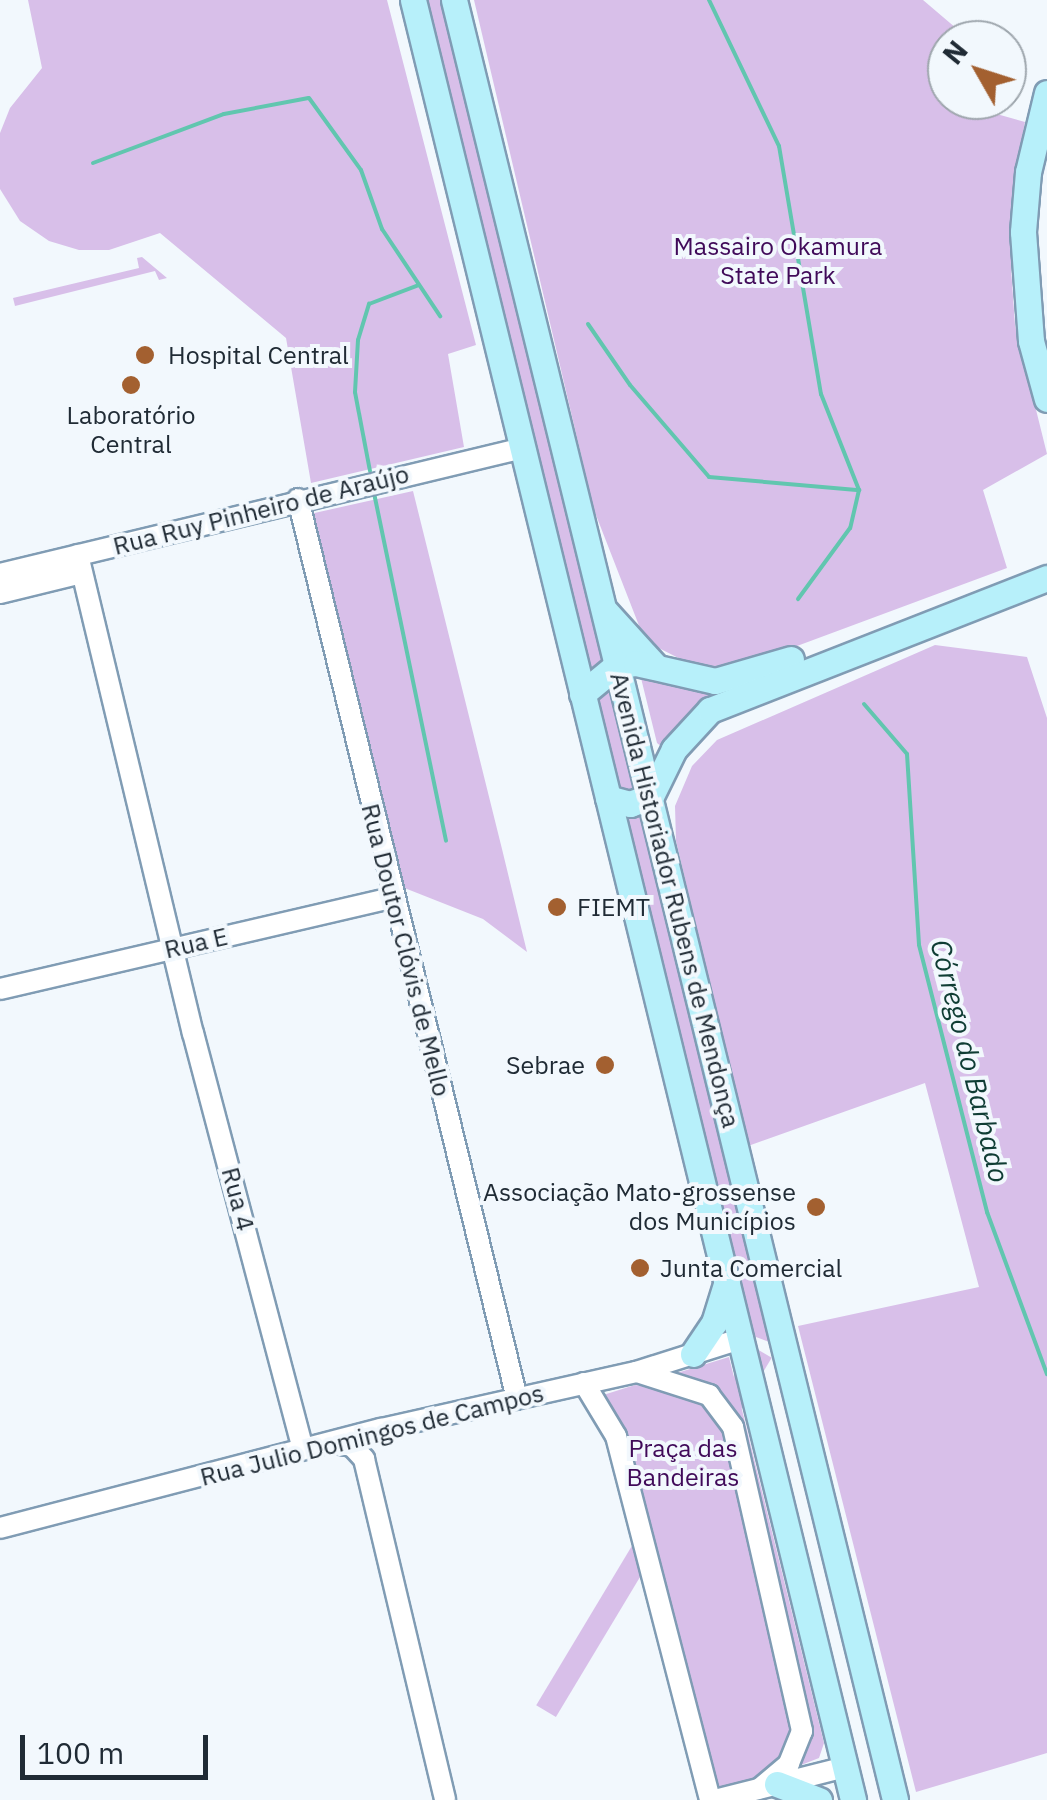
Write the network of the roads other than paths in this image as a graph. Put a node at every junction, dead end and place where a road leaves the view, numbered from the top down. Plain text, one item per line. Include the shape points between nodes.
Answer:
1 (412, 0) edge
2 (454, 0) edge
3 (1047, 93) edge
4 (1044, 383) edge
5 (523, 448) junction
6 (298, 499) junction
7 (1047, 559) edge
8 (80, 564) junction
9 (0, 574) edge
10 (1047, 578) edge
11 (0, 593) edge
12 (604, 609) junction
13 (876, 634) junction
14 (616, 666) junction
15 (656, 668) junction
16 (582, 694) junction
17 (651, 796) junction
18 (608, 798) junction
19 (392, 898) junction
20 (173, 948) junction
21 (0, 989) edge
22 (728, 1277) junction
23 (744, 1338) junction
24 (693, 1354) junction
25 (790, 1364) junction
26 (636, 1372) junction
27 (584, 1383) junction
28 (517, 1400) junction
29 (382, 1429) junction
30 (332, 1442) junction
31 (303, 1450) junction
32 (364, 1460) junction
33 (0, 1528) edge
34 (877, 1730) junction
35 (845, 1766) junction
36 (768, 1786) junction
37 (445, 1800) edge
38 (712, 1800) edge
39 (819, 1800) edge
40 (852, 1800) edge
41 (895, 1800) edge

1 - 5 main road, Avenida Historiador Rubens de Mendonça
2 - 12 main road, Avenida Historiador Rubens de Mendonça
3 - 4 main road via 1028,172 1023,232
5 - 6 street, Rua Ruy Pinheiro de Araújo
5 - 16 main road, Avenida Historiador Rubens de Mendonça
6 - 8 street, Rua Ruy Pinheiro de Araújo
6 - 19 street, Rua Doutor Clóvis de Mello
7 - 13 main road
8 - 9 street, Rua Ruy Pinheiro de Araújo
8 - 11 street, Rua Ruy Pinheiro de Araújo
8 - 20 street, Rua 4
10 - 13 main road
12 - 14 main road, Avenida Historiador Rubens de Mendonça
12 - 15 main road
13 - 15 main road via 734,679 692,679
13 - 17 main road via 710,710 674,748
14 - 15 main road
14 - 16 main road
14 - 17 main road, Avenida Historiador Rubens de Mendonça
16 - 18 main road, Avenida Historiador Rubens de Mendonça
17 - 18 main road via 630,804
17 - 25 main road, Avenida Historiador Rubens de Mendonça
18 - 22 main road, Avenida Historiador Rubens de Mendonça
19 - 20 street, Rua E
19 - 28 street, Rua Doutor Clóvis de Mello
20 - 21 street, Rua E
20 - 31 street, Rua 4
22 - 23 main road, Avenida Historiador Rubens de Mendonça
22 - 24 main road via 714,1323
23 - 24 street, Rua Julio Domingos de Campos
23 - 25 main road
23 - 35 main road, Avenida Historiador Rubens de Mendonça
24 - 26 street, Rua Julio Domingos de Campos
25 - 34 main road, Avenida Historiador Rubens de Mendonça
26 - 27 street, Rua Julio Domingos de Campos
26 - 36 street via 709,1395 733,1427 802,1732 789,1764
27 - 28 street, Rua Julio Domingos de Campos
27 - 38 street via 616,1436
28 - 29 street, Rua Julio Domingos de Campos
29 - 30 street, Rua Julio Domingos de Campos
29 - 32 street
30 - 31 street, Rua Julio Domingos de Campos
30 - 32 street via 352,1446
31 - 33 street, Rua Julio Domingos de Campos
32 - 37 street
34 - 35 main road via 866,1753
34 - 41 main road, Avenida Historiador Rubens de Mendonça
35 - 36 street
35 - 40 main road, Avenida Historiador Rubens de Mendonça
36 - 38 street
36 - 39 main road

